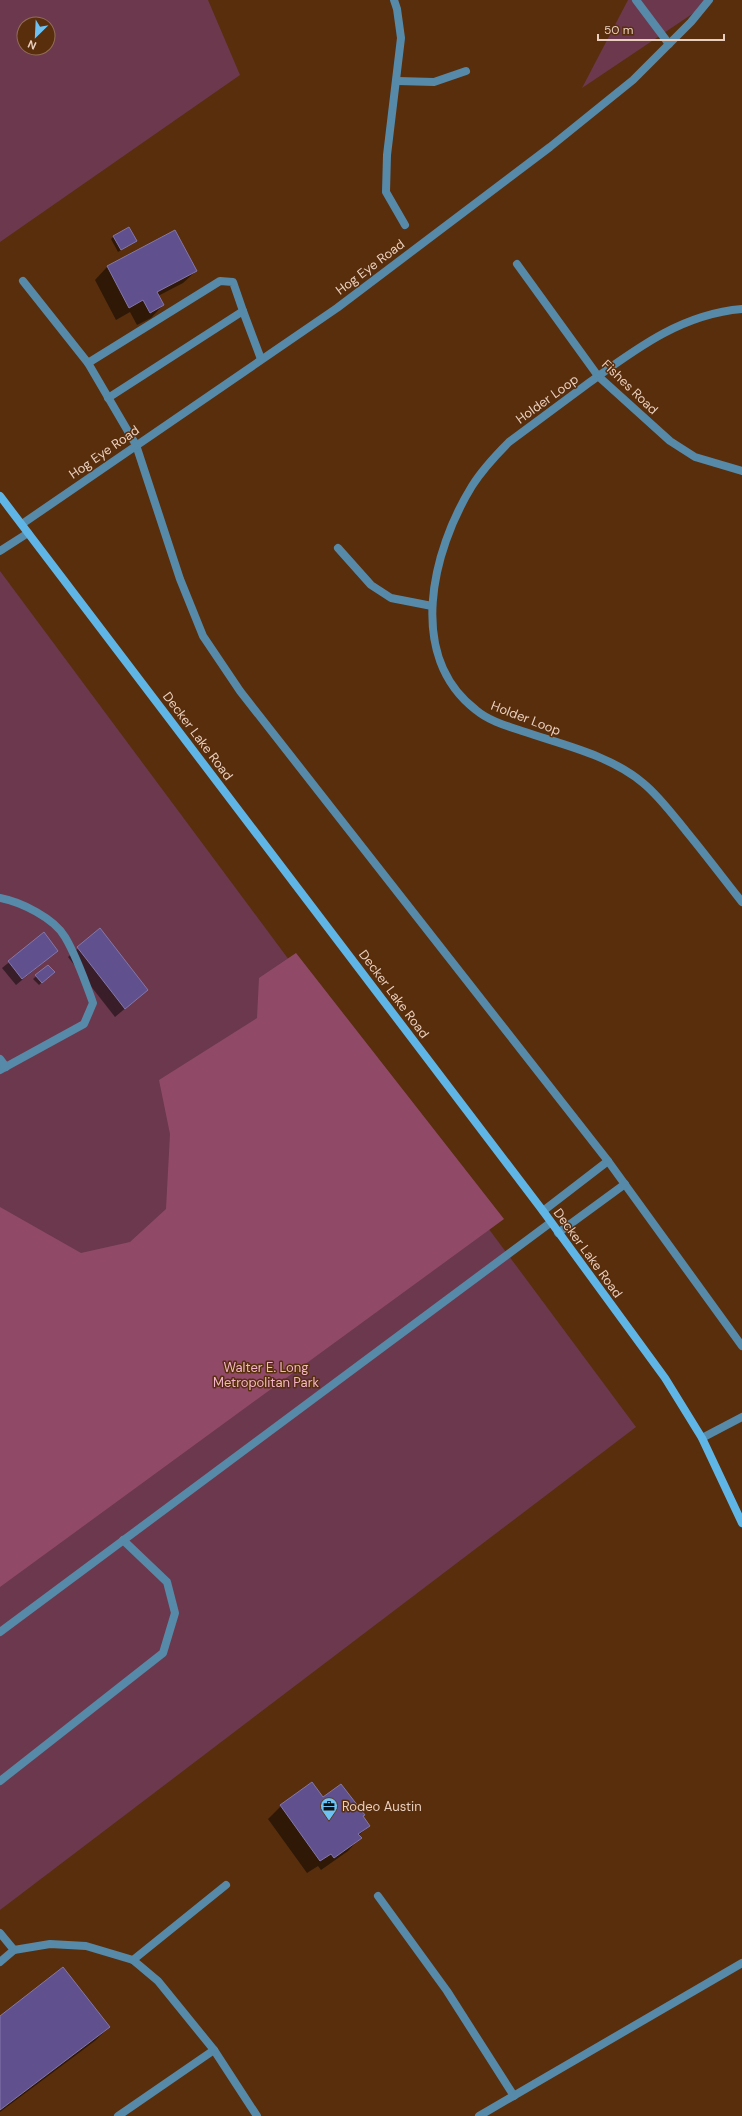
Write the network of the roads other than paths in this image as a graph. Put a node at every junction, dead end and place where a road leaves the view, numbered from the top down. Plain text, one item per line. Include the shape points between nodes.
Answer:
1 (394, 0) edge
2 (636, 0) edge
3 (709, 0) edge
4 (669, 44) junction
5 (466, 71) dead end
6 (398, 80) junction
7 (405, 225) dead end
8 (517, 264) dead end
9 (23, 282) dead end
10 (742, 310) edge
11 (243, 311) junction
12 (261, 359) junction
13 (88, 363) junction
14 (598, 376) junction
15 (108, 398) junction
16 (136, 445) junction
17 (742, 471) edge
18 (0, 496) edge
19 (22, 524) junction
20 (28, 533) junction
21 (338, 548) dead end
22 (0, 551) edge
23 (432, 606) junction
24 (0, 898) edge
25 (742, 902) edge
26 (0, 1059) edge
27 (3, 1069) edge
28 (608, 1161) junction
29 (625, 1184) junction
30 (543, 1211) junction
31 (550, 1223) junction
32 (558, 1233) junction
33 (742, 1346) edge
34 (742, 1416) edge
35 (702, 1438) junction
36 (742, 1523) edge
37 (123, 1540) junction
38 (0, 1632) edge
39 (0, 1781) edge
40 (226, 1885) dead end
41 (378, 1896) dead end
42 (0, 1933) edge
43 (14, 1950) junction
44 (133, 1960) junction
45 (0, 1962) edge
46 (742, 1963) edge
47 (214, 2050) junction
48 (514, 2096) junction
49 (118, 2116) edge
50 (257, 2116) edge
51 (480, 2116) edge

1 - 6 street via 398,9 401,38
2 - 4 street
3 - 4 street, Hog Eye Road
4 - 12 street, Hog Eye Road via 633,80 550,147 337,308
5 - 6 street via 434,82
6 - 7 street via 387,156 386,192
8 - 14 street, Fishes Road
9 - 13 street
10 - 14 street, Holder Loop via 720,311 674,327 635,349
11 - 12 street
11 - 13 street via 233,282 220,281
11 - 15 street
12 - 16 street, Hog Eye Road
13 - 15 street
14 - 17 street, Fishes Road via 670,441 695,457
14 - 23 street, Holder Loop via 509,442 472,486 452,525 438,565
15 - 16 street
16 - 19 street, Hog Eye Road
16 - 28 street via 180,578 203,636 240,691
18 - 19 main road, Decker Lake Road
19 - 20 main road, Decker Lake Road
20 - 22 street
20 - 30 main road, Decker Lake Road
21 - 23 street via 371,585 385,594 392,598
23 - 25 street, Holder Loop via 434,638 441,666 458,692 476,711 498,722 620,767 644,783 674,816
24 - 27 street via 44,916 65,935 93,1002 84,1024
26 - 27 street
28 - 29 street
28 - 30 street
29 - 32 street
29 - 33 street
30 - 31 main road, Decker Lake Road
31 - 32 main road, Decker Lake Road
31 - 37 street
32 - 35 main road, Decker Lake Road via 665,1378
34 - 35 street
35 - 36 main road, Decker Lake Road
37 - 38 street
37 - 39 street via 167,1582 175,1613 163,1653
40 - 44 street
41 - 48 street via 447,1991
42 - 43 street
43 - 44 street via 50,1944 86,1946
43 - 45 street
44 - 47 street via 158,1981
46 - 48 street
47 - 49 street
47 - 50 street
48 - 51 street

